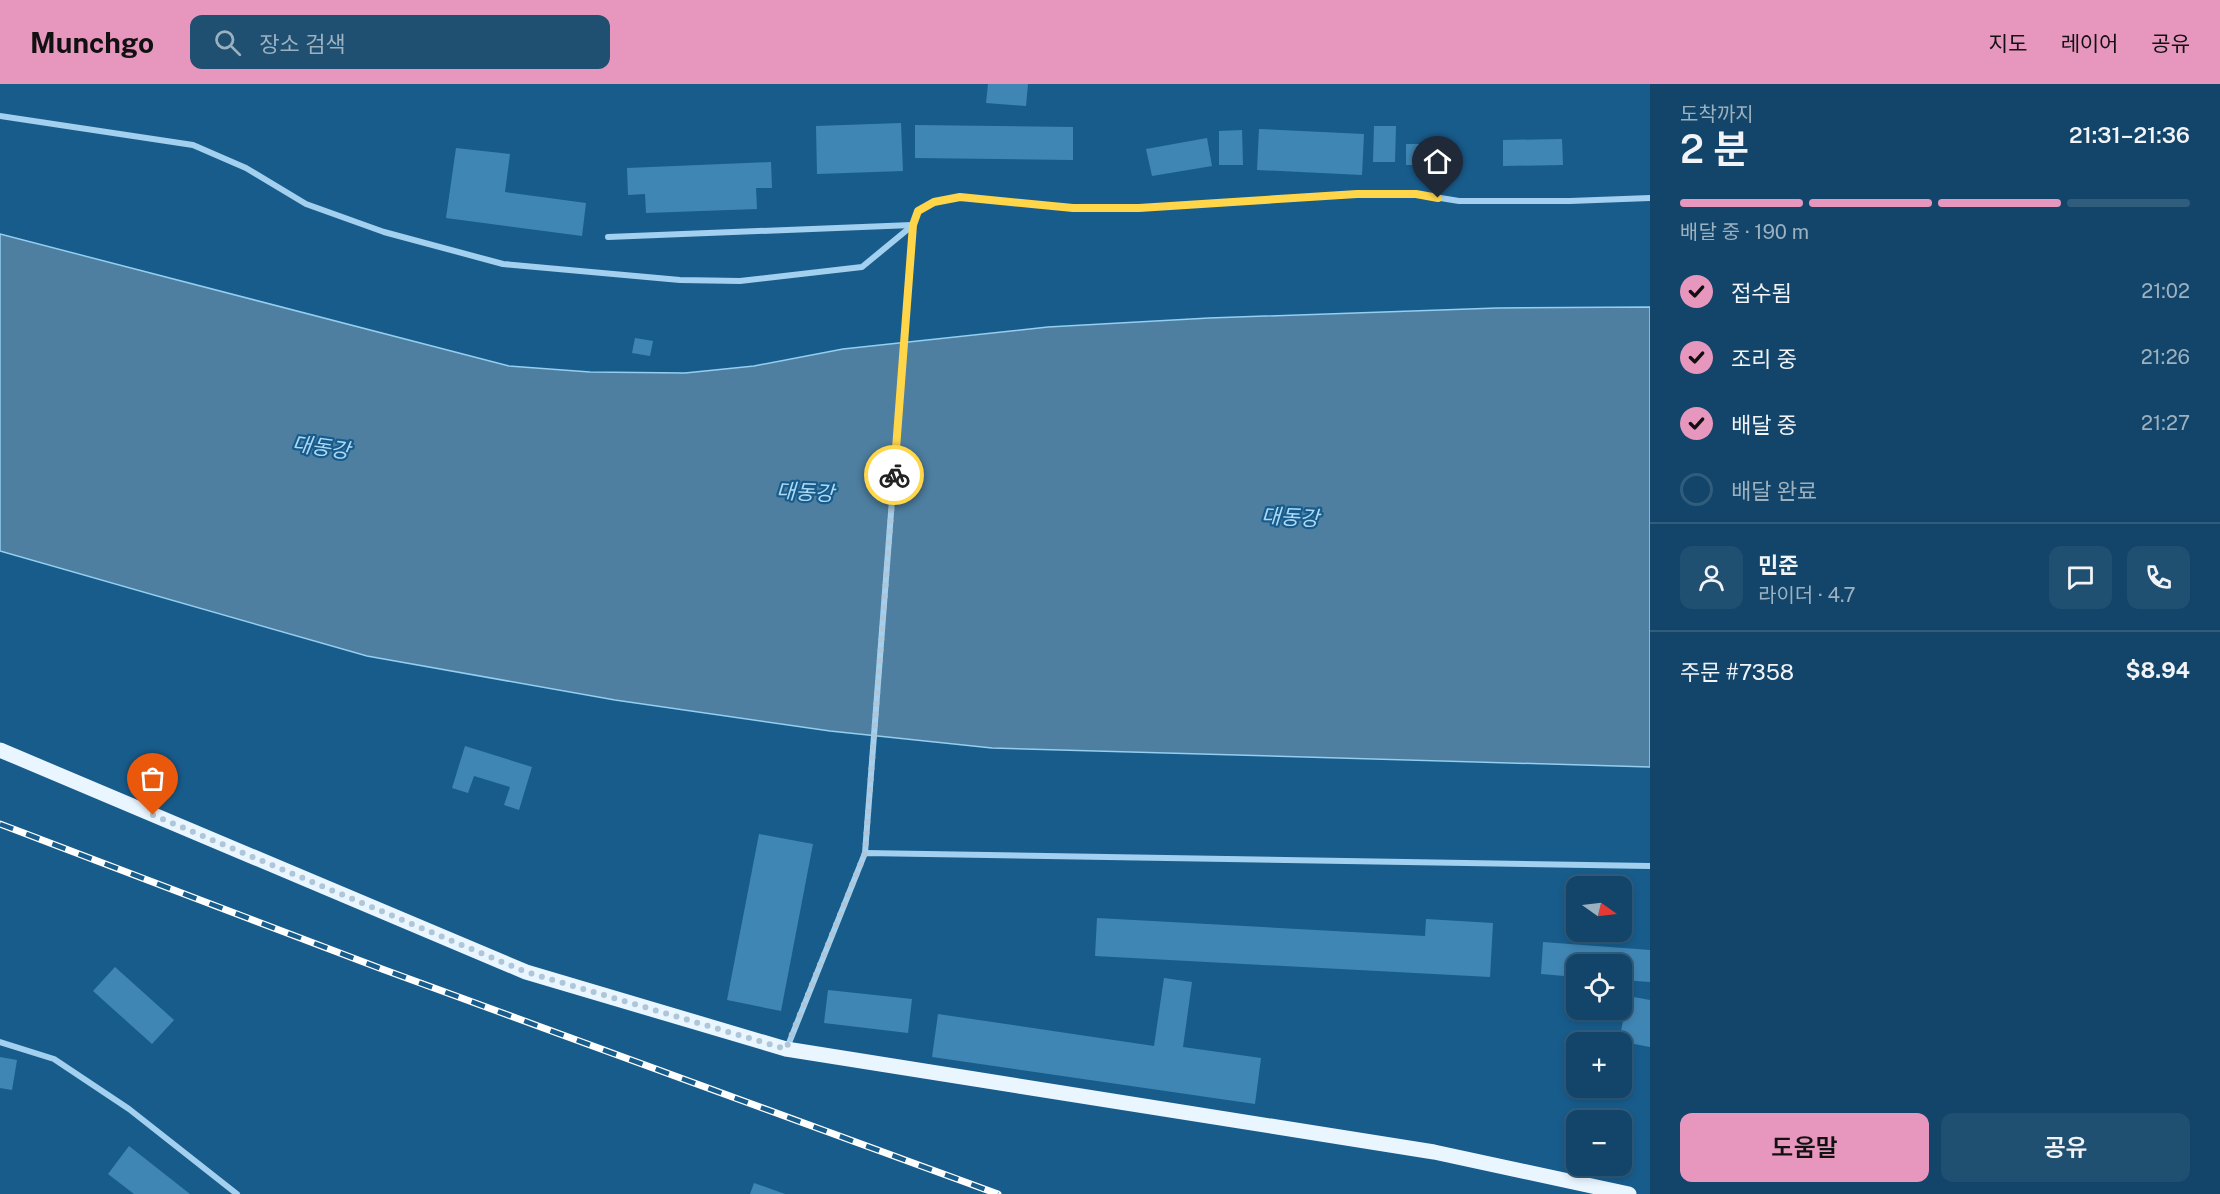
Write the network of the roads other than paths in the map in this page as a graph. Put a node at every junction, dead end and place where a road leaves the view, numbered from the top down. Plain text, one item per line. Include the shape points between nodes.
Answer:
1 (0, 116) edge
2 (1650, 198) edge
3 (913, 225) junction
4 (608, 237) dead end
5 (0, 750) edge
6 (865, 853) junction
7 (1650, 866) edge
8 (0, 1042) edge
9 (786, 1049) junction
10 (237, 1194) edge
11 (1629, 1194) edge

1 - 3 street via 193,145 246,168 306,204 384,232 503,264 669,280 740,281 862,267
2 - 3 street via 1459,201 1416,194 1357,194 1139,208 1073,208 960,197 934,202 918,211
3 - 4 street
3 - 6 street
5 - 9 main road via 526,972
6 - 7 street
6 - 9 street
8 - 10 street via 54,1059 129,1109
9 - 11 main road via 1434,1152

